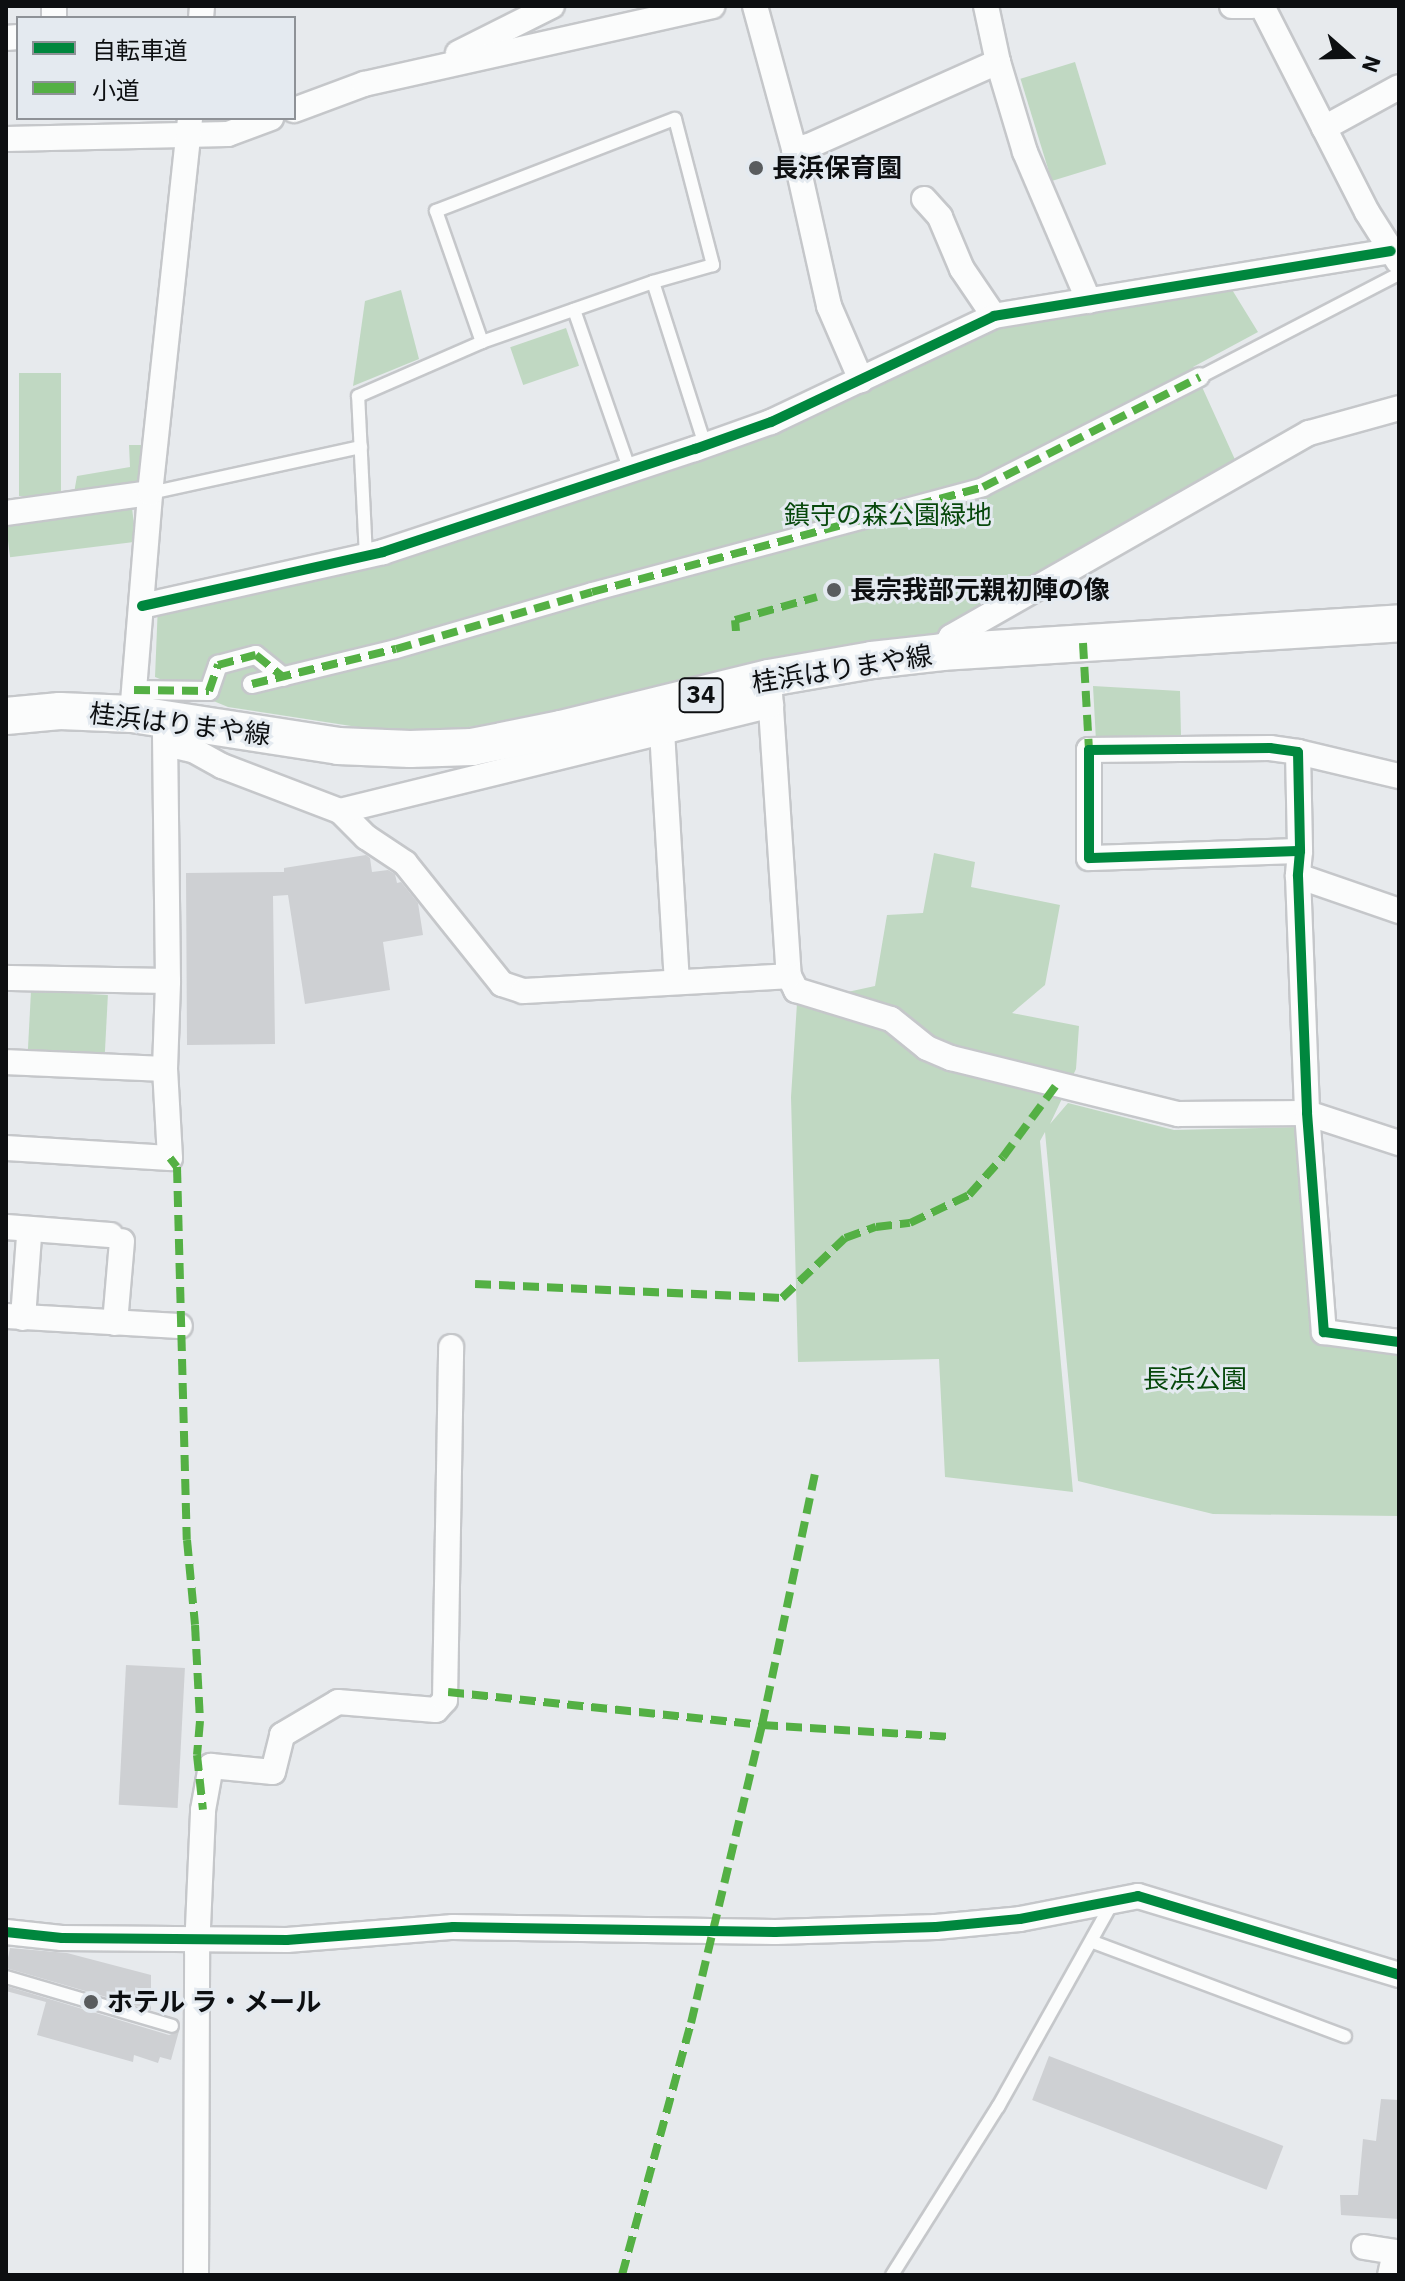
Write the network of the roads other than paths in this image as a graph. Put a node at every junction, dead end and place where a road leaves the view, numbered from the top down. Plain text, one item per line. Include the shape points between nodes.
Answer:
1 (552, 6) edge
2 (712, 6) edge
3 (755, 6) edge
4 (986, 6) edge
5 (1232, 6) edge
6 (1252, 6) edge
7 (1262, 6) edge
8 (680, 10) edge
9 (998, 62) junction
10 (427, 69) junction
11 (1399, 87) edge
12 (296, 109) edge
13 (266, 120) edge
14 (189, 127) edge
15 (1324, 128) junction
16 (6, 139) edge
17 (794, 149) junction
18 (924, 199) dead end
19 (1396, 262) edge
20 (653, 282) junction
21 (1089, 301) junction
22 (574, 310) junction
23 (994, 316) junction
24 (482, 342) junction
25 (1200, 377) joint
26 (861, 380) junction
27 (1399, 408) edge
28 (705, 445) junction
29 (361, 447) junction
30 (630, 471) junction
31 (150, 493) junction
32 (6, 513) edge
33 (366, 557) junction
34 (142, 606) junction
35 (1399, 623) edge
36 (943, 652) junction
37 (283, 677) junction
38 (252, 684) dead end
39 (770, 692) junction
40 (6, 716) edge
41 (149, 716) junction
42 (662, 731) junction
43 (1298, 752) junction
44 (1399, 776) edge
45 (340, 811) junction
46 (1300, 851) junction
47 (1298, 876) junction
48 (1399, 911) edge
49 (789, 976) junction
50 (6, 978) edge
51 (677, 980) junction
52 (168, 981) junction
53 (6, 1062) edge
54 (165, 1069) junction
55 (1307, 1113) junction
56 (1399, 1143) edge
57 (6, 1148) edge
58 (17, 1232) edge
59 (14, 1317) edge
60 (115, 1323) junction
61 (180, 1326) dead end
62 (1399, 1342) edge
63 (451, 1347) dead end
64 (1112, 1903) junction
65 (6, 1932) edge
66 (198, 1939) junction
67 (1093, 1942) junction
68 (1399, 1975) edge
69 (6, 1977) edge
70 (172, 2026) dead end
71 (1345, 2036) dead end
72 (1364, 2247) dead end
73 (196, 2275) edge
74 (892, 2275) edge
75 (1390, 2275) edge

1 - 10 street
2 - 8 street
3 - 17 street
4 - 9 street
5 - 6 street
7 - 15 street
8 - 10 street
9 - 17 street
9 - 21 street via 1025,152
10 - 12 street via 364,84
11 - 15 street
13 - 14 street via 228,134
14 - 16 street
14 - 31 street
15 - 19 street
17 - 26 street via 829,306
18 - 23 street via 940,217 962,269
19 - 21 street
19 - 25 lane
20 - 22 lane
20 - 24 lane via 713,265 675,119 436,211
20 - 28 lane
21 - 23 street
22 - 24 lane
22 - 30 lane
23 - 26 street
24 - 29 lane via 358,396
25 - 37 street via 983,487
26 - 28 street via 771,422
27 - 36 street via 1309,433 951,637
28 - 30 street
29 - 31 lane
29 - 33 lane
30 - 33 street
31 - 32 street
31 - 34 street
33 - 34 street
34 - 41 street
35 - 36 main road, 桂浜はりまや線 / 34
36 - 39 main road, 桂浜はりまや線 / 34
37 - 38 street
37 - 41 street via 256,655 218,665 209,691
39 - 41 main road, 桂浜はりまや線 / 34 via 472,747 338,746
39 - 42 street
39 - 49 street
40 - 41 main road, 桂浜はりまや線 / 34 via 60,711
41 - 45 street via 222,766
41 - 52 street
42 - 45 street
42 - 51 street
43 - 44 street
43 - 46 street
43 - 46 street via 1089,750 1089,858
45 - 51 street via 366,837 405,863 502,984 523,991
46 - 47 street
47 - 48 street
47 - 55 street
49 - 51 street
49 - 55 street via 796,990 891,1019 927,1048 951,1058 1178,1114
50 - 52 street
52 - 54 street
53 - 54 street
54 - 57 street via 170,1158
55 - 56 street
55 - 62 street via 1324,1332
58 - 59 street
58 - 60 street via 116,1238
59 - 60 street
60 - 61 street
63 - 66 street via 445,1700 436,1710 338,1702 282,1735 273,1772 211,1766 203,1810
64 - 66 street via 921,1928 775,1932 453,1927 298,1939
64 - 67 lane
64 - 68 street via 1138,1896
65 - 66 street
66 - 73 street
67 - 71 lane
67 - 74 lane
69 - 70 lane
72 - 75 street via 1395,2252

